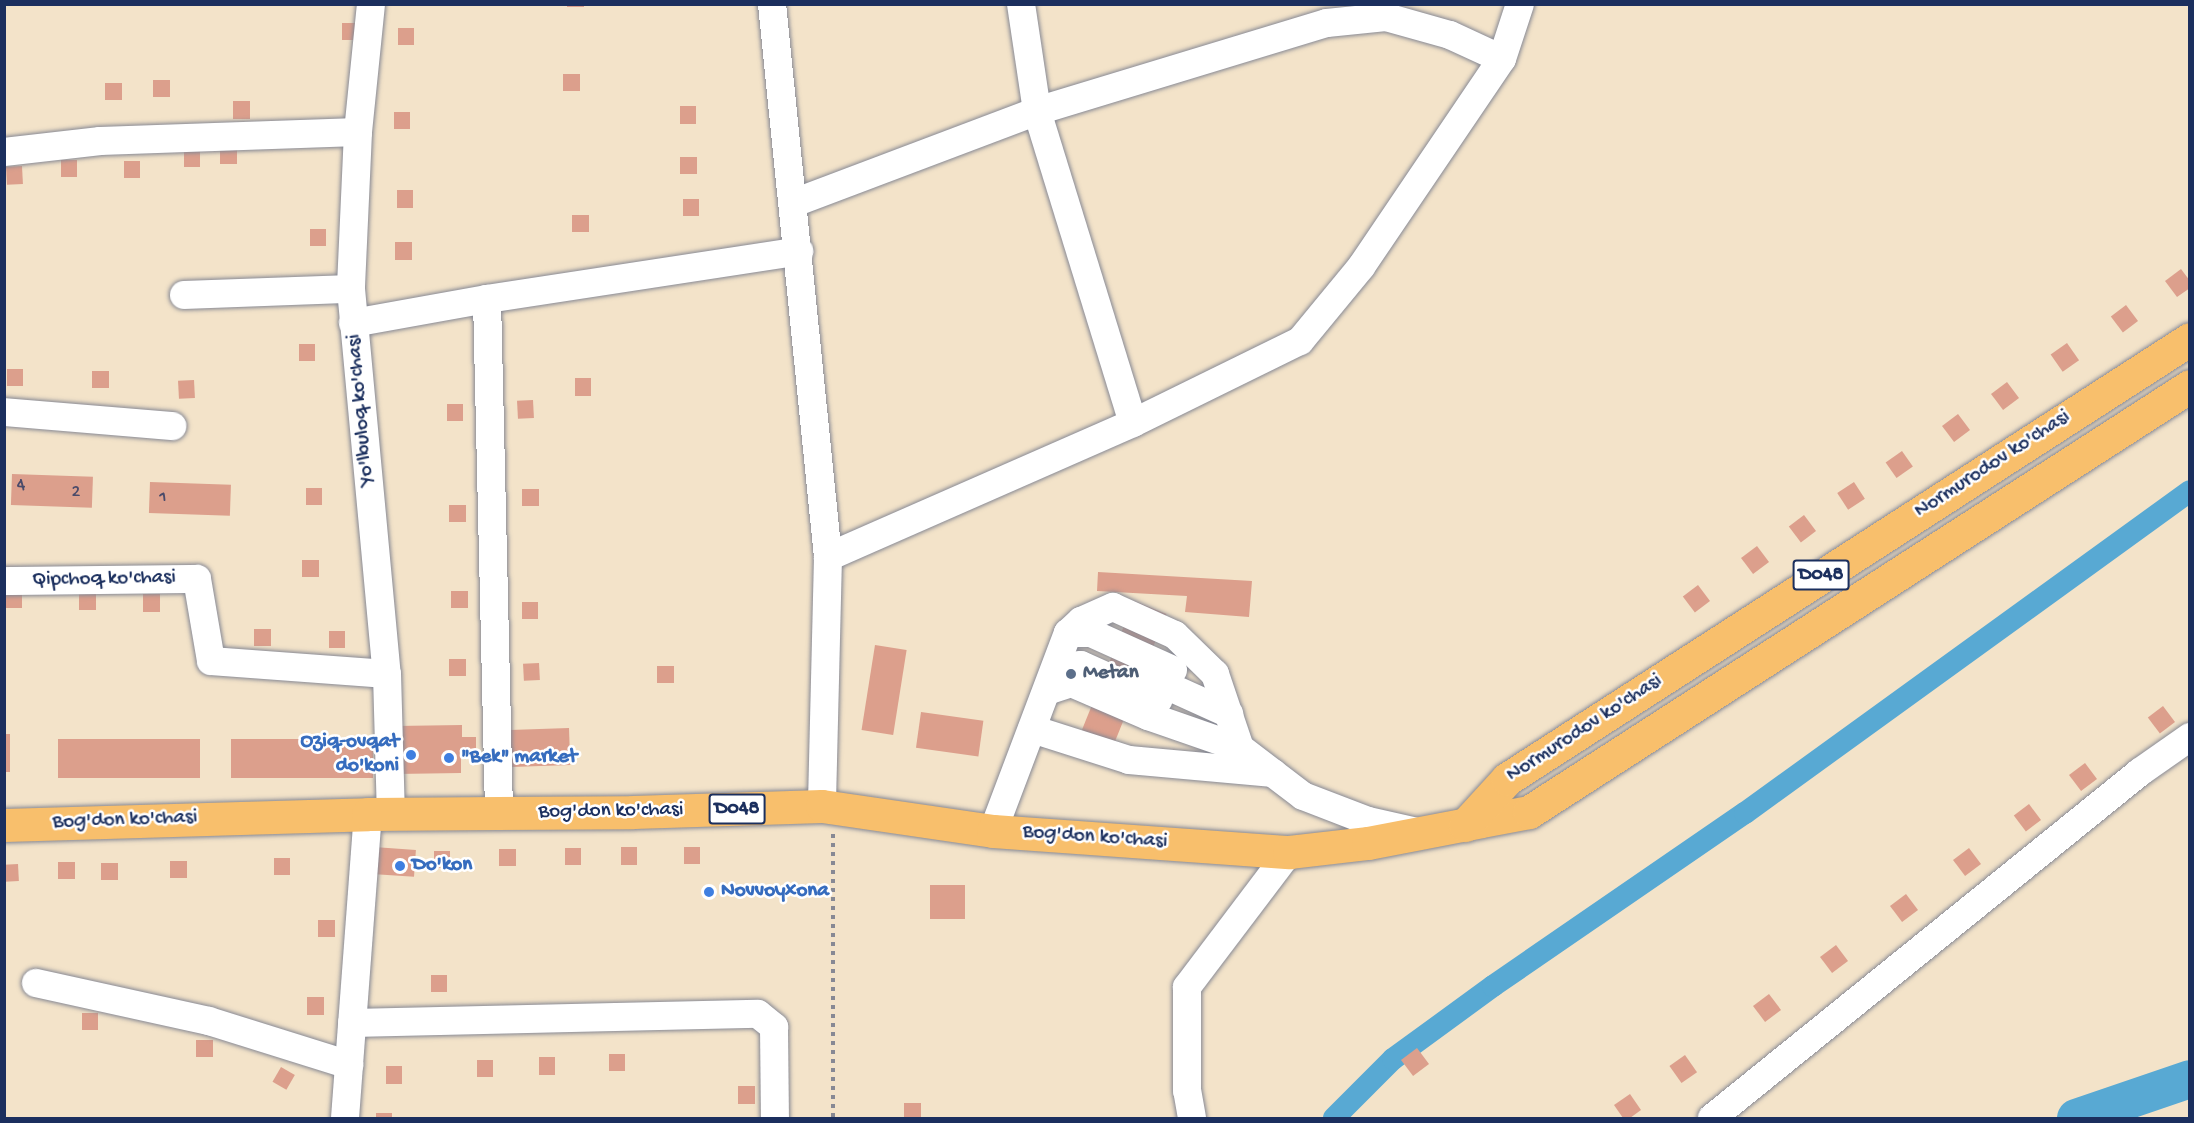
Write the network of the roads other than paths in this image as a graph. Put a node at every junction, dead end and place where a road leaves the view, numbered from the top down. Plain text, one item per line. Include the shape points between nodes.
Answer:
1 (371, 4) edge
2 (772, 4) edge
3 (1021, 4) edge
4 (1520, 4) edge
5 (1502, 59) junction
6 (1037, 111) junction
7 (358, 132) junction
8 (4, 152) edge
9 (794, 203) junction
10 (799, 251) junction
11 (351, 289) junction
12 (184, 295) dead end
13 (487, 299) junction
14 (353, 323) junction
15 (2190, 339) edge
16 (2190, 387) edge
17 (4, 412) edge
18 (1133, 423) junction
19 (172, 426) dead end
20 (828, 557) junction
21 (4, 581) edge
22 (387, 674) junction
23 (1051, 681) junction
24 (1228, 712) junction
25 (2190, 737) edge
26 (1273, 773) junction
27 (827, 806) junction
28 (500, 813) junction
29 (379, 815) junction
30 (4, 825) edge
31 (1465, 825) junction
32 (993, 831) junction
33 (1422, 834) junction
34 (1289, 852) junction
35 (36, 983) dead end
36 (352, 1023) junction
37 (349, 1065) junction
38 (345, 1119) edge
39 (775, 1119) edge
40 (1192, 1119) edge
41 (1712, 1119) edge

1 - 7 street, Yo'lbuloq ko'chasi
2 - 9 street
3 - 6 street
4 - 5 street
5 - 6 street via 1450,35 1386,17 1327,23
5 - 18 street via 1361,267 1300,341
6 - 9 street
6 - 18 street
7 - 8 street via 100,141
7 - 11 street, Yo'lbuloq ko'chasi
9 - 10 street
10 - 13 street
10 - 20 street
11 - 12 street
11 - 14 street, Yo'lbuloq ko'chasi
13 - 14 street
13 - 28 street
14 - 22 street, Yo'lbuloq ko'chasi
15 - 31 main road, Normurodov ko'chasi / D048 via 1507,779
16 - 31 main road, Normurodov ko'chasi / D048 via 1529,813
17 - 19 street
18 - 20 street
20 - 27 street
21 - 22 street, Qipchoq ko'chasi via 196,579 211,661
22 - 29 street, Yo'lbuloq ko'chasi
23 - 24 street via 1081,665
23 - 24 street via 1065,700 1139,731
23 - 24 street via 1091,633
23 - 24 street via 1091,615 1113,607 1175,635
23 - 26 street via 1129,760
23 - 32 street
24 - 26 street
25 - 41 street via 2140,772
26 - 33 street via 1303,796 1368,820
27 - 28 main road, Bog'don ko'chasi / D048
27 - 32 main road, Bog'don ko'chasi / D048
28 - 29 main road, Bog'don ko'chasi / D048
29 - 30 main road, Bog'don ko'chasi / D048
29 - 36 street, Yo'lbuloq ko'chasi
31 - 33 main road, Bog'don ko'chasi / D048
32 - 34 main road, Bog'don ko'chasi / D048
33 - 34 main road, Bog'don ko'chasi / D048
34 - 40 street via 1187,987 1187,1091
35 - 37 street via 209,1021
36 - 37 street, Yo'lbuloq ko'chasi
36 - 39 street via 758,1014 774,1027
37 - 38 street, Yo'lbuloq ko'chasi

